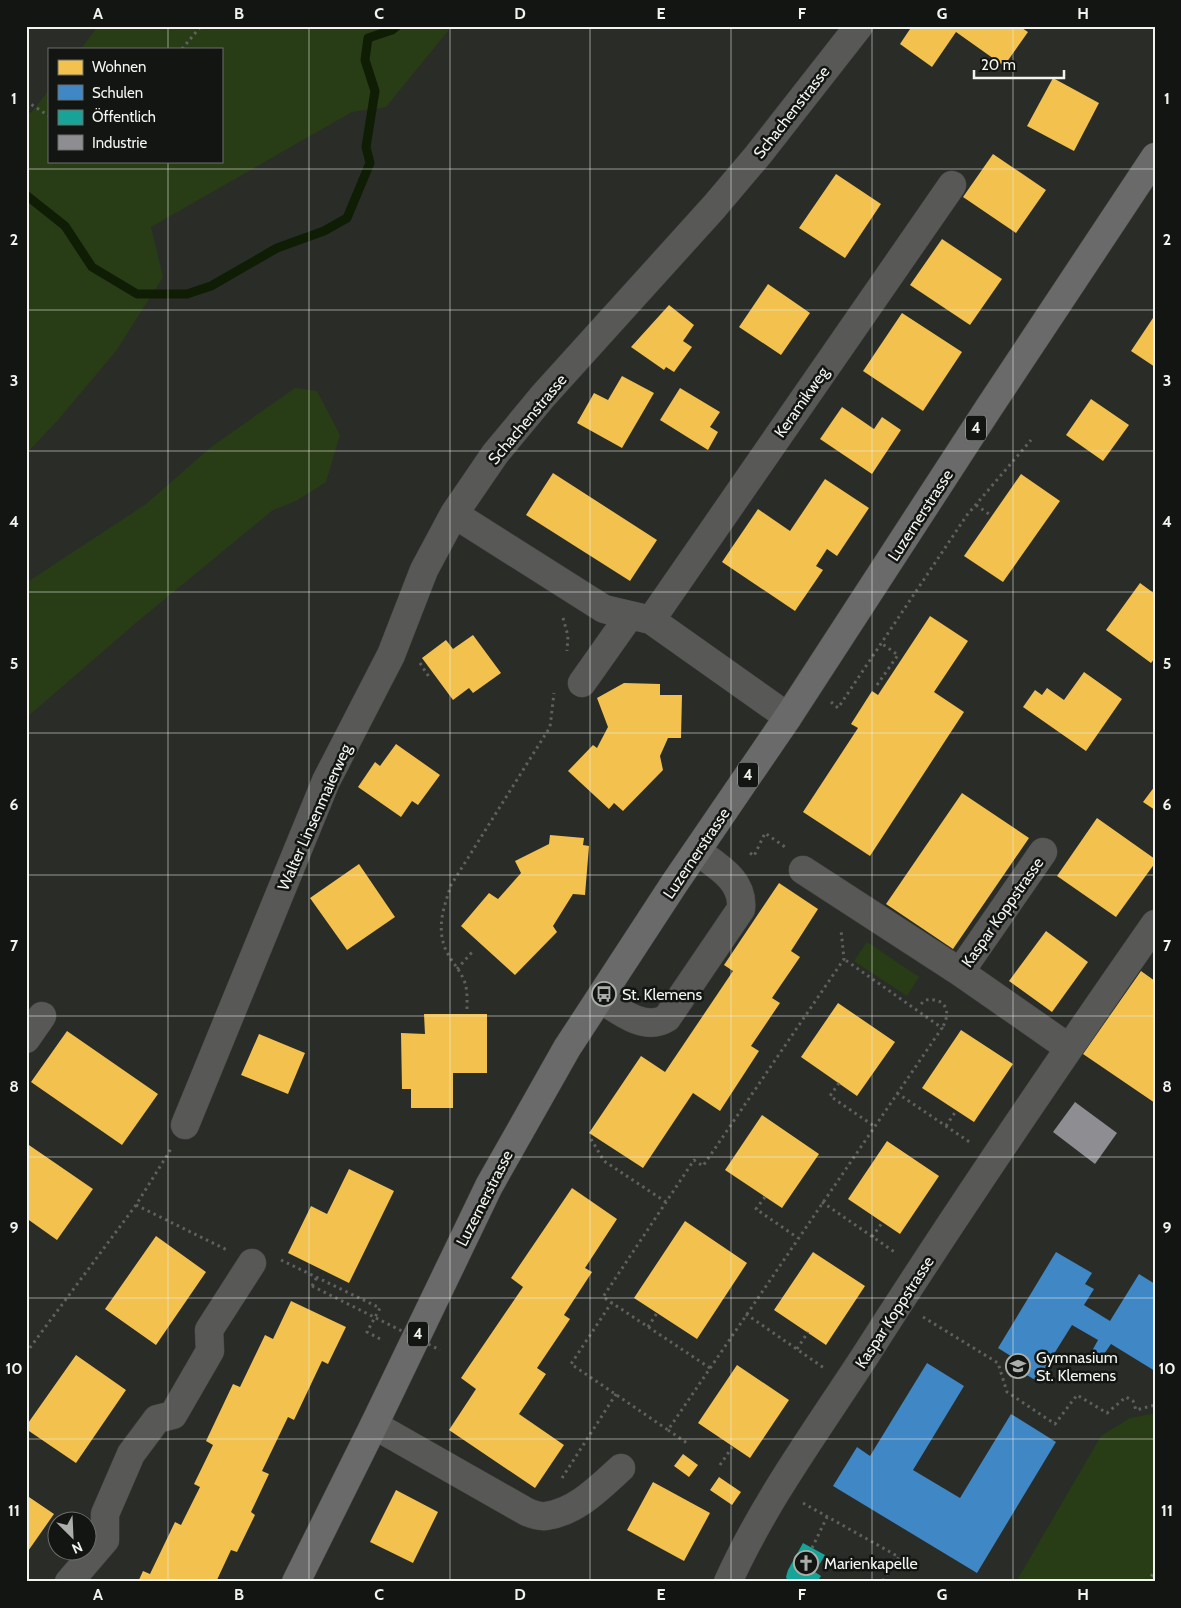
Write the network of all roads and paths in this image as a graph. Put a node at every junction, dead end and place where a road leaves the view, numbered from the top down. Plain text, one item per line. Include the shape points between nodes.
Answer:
1 (201, 26) edge
2 (859, 26) edge
3 (183, 48) edge
4 (26, 101) edge
5 (48, 115) edge
6 (1155, 157) edge
7 (952, 185) dead end
8 (1031, 440) dead end
9 (976, 505) junction
10 (454, 514) junction
11 (989, 514) dead end
12 (561, 610) dead end
13 (640, 618) junction
14 (881, 643) junction
15 (418, 657) dead end
16 (564, 659) dead end
17 (429, 677) dead end
18 (582, 684) dead end
19 (877, 685) dead end
20 (555, 692) dead end
21 (828, 700) dead end
22 (788, 717) junction
23 (764, 836) dead end
24 (697, 851) junction
25 (756, 851) dead end
26 (1043, 852) dead end
27 (803, 870) dead end
28 (836, 892) junction
29 (1155, 924) edge
30 (474, 950) dead end
31 (844, 959) junction
32 (457, 969) junction
33 (960, 972) junction
34 (601, 998) junction
35 (921, 1004) dead end
36 (467, 1009) dead end
37 (42, 1016) dead end
38 (942, 1028) junction
39 (26, 1039) edge
40 (1069, 1048) junction
41 (839, 1083) dead end
42 (897, 1093) junction
43 (956, 1111) dead end
44 (185, 1125) joint
45 (874, 1126) junction
46 (946, 1126) junction
47 (591, 1139) dead end
48 (995, 1159) junction
49 (765, 1197) dead end
50 (666, 1202) junction
51 (822, 1202) junction
52 (882, 1223) dead end
53 (872, 1237) junction
54 (798, 1238) junction
55 (252, 1263) dead end
56 (921, 1270) junction
57 (612, 1302) junction
58 (899, 1302) junction
59 (657, 1312) dead end
60 (746, 1314) junction
61 (648, 1326) junction
62 (808, 1332) dead end
63 (386, 1343) dead end
64 (797, 1349) junction
65 (440, 1350) dead end
66 (26, 1353) edge
67 (710, 1368) junction
68 (847, 1383) junction
69 (616, 1394) junction
70 (1155, 1405) edge
71 (374, 1425) junction
72 (668, 1430) junction
73 (687, 1443) dead end
74 (733, 1446) dead end
75 (720, 1465) dead end
76 (621, 1468) dead end
77 (561, 1480) dead end
78 (778, 1490) junction
79 (827, 1517) junction
80 (812, 1548) dead end
81 (1155, 1570) edge
82 (70, 1582) edge
83 (296, 1582) edge
84 (728, 1582) edge
85 (882, 1582) edge
86 (1148, 1582) edge

1 - 3 path
2 - 10 street, Schachenstrasse via 758,156 543,396 496,454
4 - 5 path
6 - 22 main road, Luzernerstrasse / 4
7 - 13 street, Keramikweg
8 - 9 path
9 - 11 path
9 - 14 path
10 - 13 street via 604,609
10 - 44 street, Walter Linsenmaierweg via 424,570 391,655 326,781
12 - 16 path via 568,636
13 - 18 street, Keramikweg
13 - 22 street
14 - 19 path via 898,655
14 - 21 path via 838,708
15 - 17 path
20 - 32 path via 550,727 452,884 441,927 444,945
22 - 24 main road, Luzernerstrasse / 4
23 - 25 path
24 - 34 main road, Luzernerstrasse / 4
24 - 34 street via 732,879 740,890 741,909 667,1018 661,1022 651,1023 629,1017
26 - 33 street, Kaspar Koppstrasse
27 - 28 street, Kaspar Koppstrasse
28 - 31 path
28 - 33 street, Kaspar Koppstrasse
29 - 40 street, Kaspar Koppstrasse
30 - 32 path
31 - 38 path
31 - 50 path via 703,1166 694,1160
32 - 36 path via 467,989
33 - 40 street, Kaspar Koppstrasse
34 - 71 main road, Luzernerstrasse / 4 via 553,1072 488,1186
35 - 38 path via 933,999 943,1003 948,1011
37 - 39 street
38 - 42 path
40 - 48 street, Kaspar Koppstrasse
41 - 45 path via 830,1096
42 - 45 path
42 - 46 path
43 - 46 path
44 - 66 path via 136,1205
45 - 51 path
46 - 48 path
47 - 50 path via 604,1161
48 - 56 street, Kaspar Koppstrasse
49 - 54 path via 756,1209
50 - 57 path via 603,1297
51 - 53 path
51 - 54 path
52 - 53 path
53 - 56 path
54 - 60 path
55 - 82 street via 209,1330 210,1351 173,1415 157,1420 131,1454 105,1514 105,1540
56 - 58 street, Kaspar Koppstrasse
57 - 61 path
57 - 69 path via 572,1364
58 - 68 street, Kaspar Koppstrasse
58 - 70 path via 998,1363 1007,1392 1055,1424 1077,1395 1108,1413 1126,1397 1133,1401 1136,1410
59 - 61 path
60 - 64 path
60 - 67 path
61 - 67 path
62 - 64 path
63 - 65 path, bridge via 368,1332 380,1308 317,1277 312,1286
64 - 68 path
67 - 72 path
68 - 78 street, Kaspar Koppstrasse
69 - 72 path
69 - 77 path
71 - 76 street via 526,1512 544,1517 567,1510 588,1497
71 - 83 main road, Luzernerstrasse / 4
72 - 73 path
74 - 75 path
78 - 79 path
78 - 84 street, Kaspar Koppstrasse via 754,1528
79 - 80 path
79 - 85 path via 899,1557
81 - 86 path

